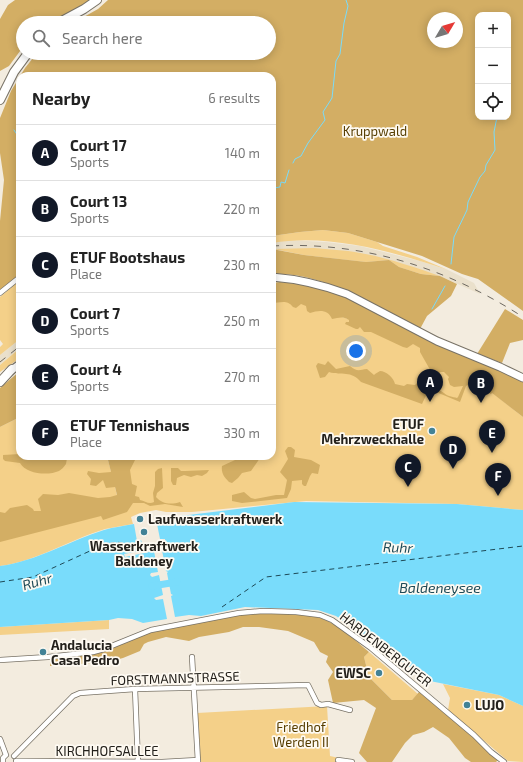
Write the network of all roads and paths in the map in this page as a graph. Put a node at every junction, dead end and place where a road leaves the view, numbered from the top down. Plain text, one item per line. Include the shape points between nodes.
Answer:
1 (97, 0) edge
2 (104, 0) edge
3 (71, 16) edge
4 (81, 16) edge
5 (18, 60) edge
6 (23, 60) edge
7 (0, 89) edge
8 (0, 100) edge
9 (276, 278) edge
10 (16, 280) edge
11 (0, 293) edge
12 (16, 367) edge
13 (12, 370) junction
14 (0, 377) edge
15 (523, 378) edge
16 (0, 382) edge
17 (192, 657) dead end
18 (0, 660) edge
19 (194, 688) junction
20 (135, 690) junction
21 (442, 700) dead end
22 (438, 705) junction
23 (350, 710) dead end
24 (0, 739) edge
25 (6, 755) junction
26 (14, 756) junction
27 (338, 760) dead end
28 (198, 761) edge
29 (3, 762) edge
30 (16, 762) edge
31 (121, 762) edge
32 (138, 762) edge
33 (352, 762) edge
34 (504, 762) edge

1 - 3 main road
2 - 4 main road
5 - 7 main road
6 - 8 main road
9 - 15 main road via 307,282 347,294 438,341
10 - 11 street
12 - 13 main road
13 - 14 main road
13 - 16 main road
17 - 19 street
18 - 22 street, HARDENBERGUFER via 104,650 151,630 239,613 296,612 320,615 332,620 358,638
19 - 20 street, FORSTMANNSTRASSE
19 - 23 street, FORSTMANNSTRASSE via 308,685 317,703
19 - 28 street
20 - 26 street, FORSTMANNSTRASSE via 77,693
20 - 32 street
21 - 22 street, HARDENBERGUFER
22 - 34 street, HARDENBERGUFER
24 - 25 street
25 - 26 street
25 - 29 street
26 - 30 street
27 - 33 street
28 - 32 street, KIRCHHOFSALLEE
30 - 31 street, KIRCHHOFSALLEE
31 - 32 street, KIRCHHOFSALLEE

